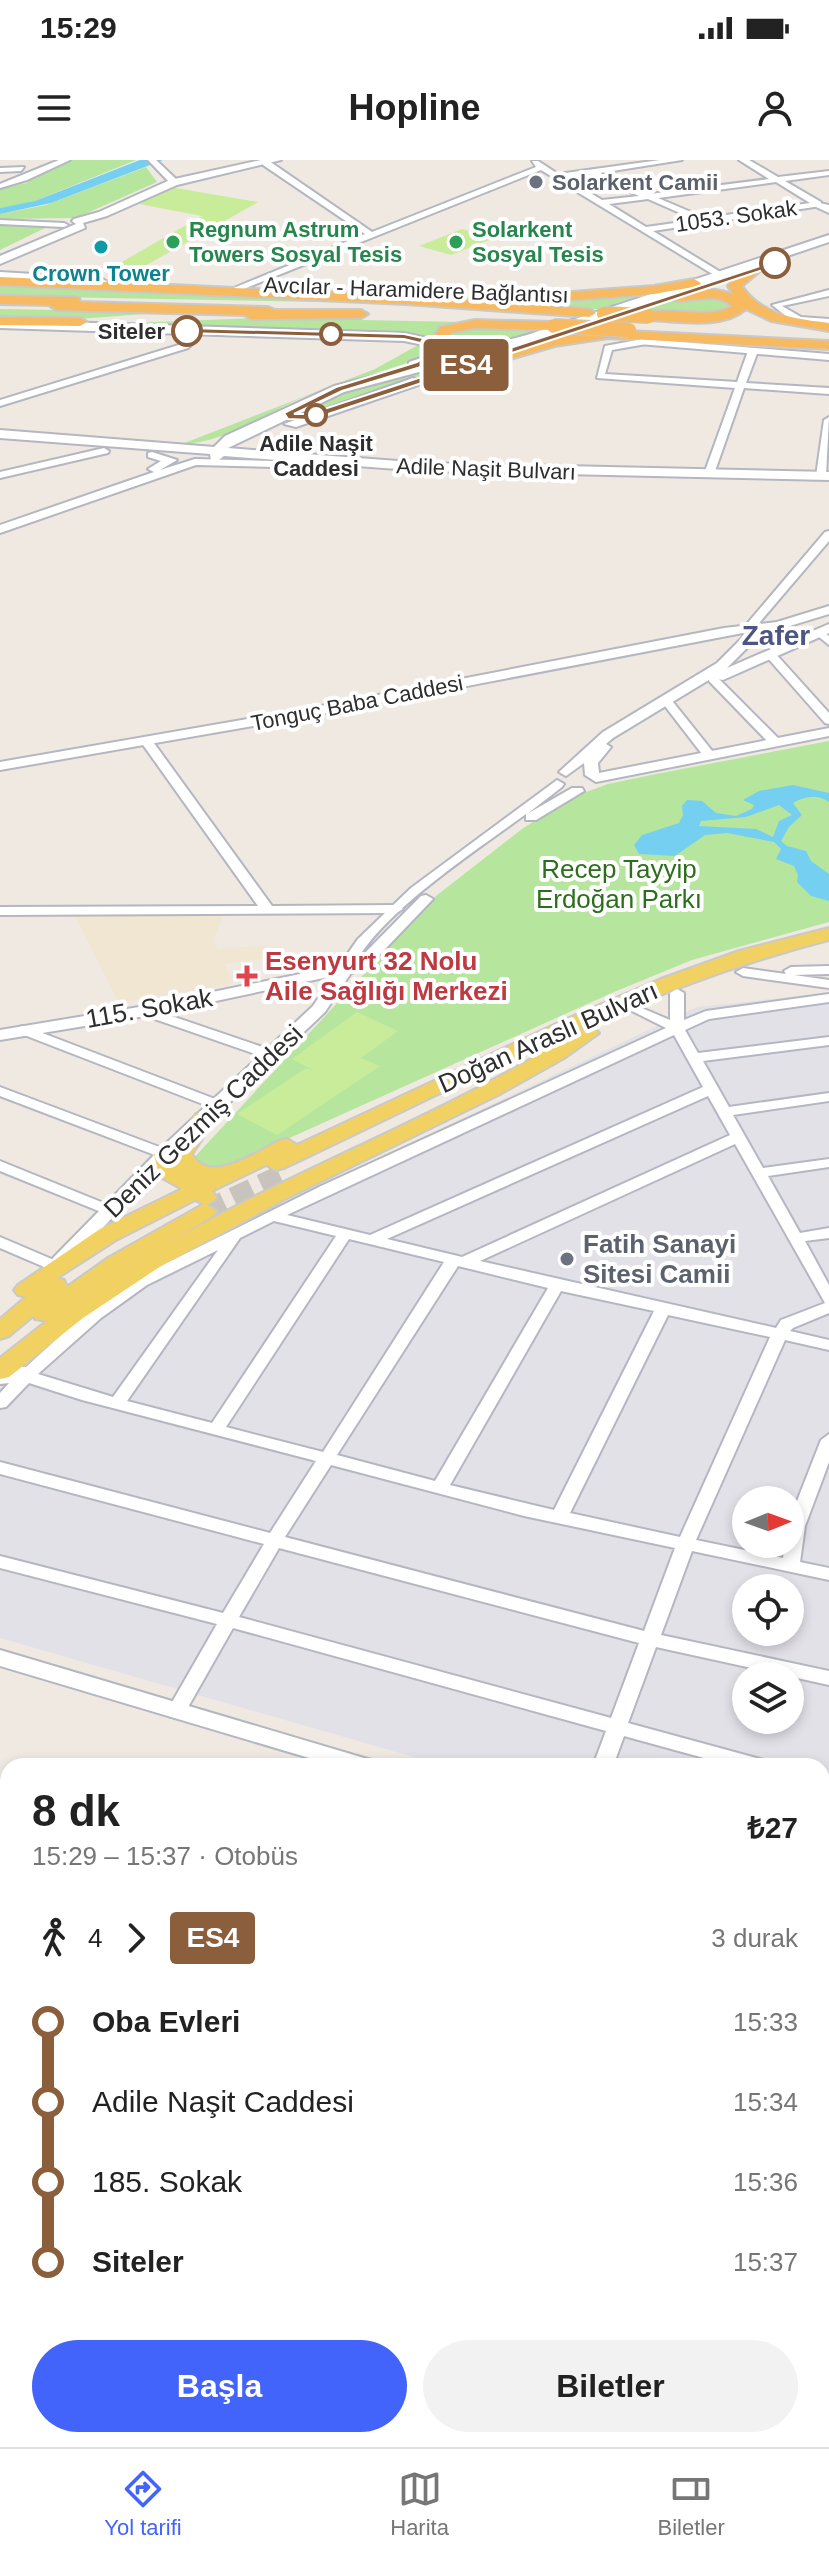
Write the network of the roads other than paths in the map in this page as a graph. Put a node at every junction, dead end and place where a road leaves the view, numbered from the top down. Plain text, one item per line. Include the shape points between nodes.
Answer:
1 (66, 160) edge
2 (152, 160) edge
3 (530, 160) edge
4 (678, 160) edge
5 (743, 160) edge
6 (271, 161) edge
7 (542, 167) junction
8 (23, 169) edge
9 (0, 170) edge
10 (591, 172) junction
11 (829, 173) edge
12 (557, 176) junction
13 (774, 180) junction
14 (174, 182) junction
15 (1, 186) edge
16 (648, 197) junction
17 (601, 203) junction
18 (825, 206) edge
19 (706, 221) junction
20 (0, 222) edge
21 (73, 224) junction
22 (644, 230) junction
23 (370, 234) junction
24 (829, 238) edge
25 (829, 244) edge
26 (2, 261) edge
27 (753, 271) junction
28 (719, 275) junction
29 (0, 278) edge
30 (694, 283) junction
31 (228, 292) junction
32 (829, 293) edge
33 (406, 300) junction
34 (656, 301) junction
35 (0, 302) edge
36 (361, 314) junction
37 (649, 316) junction
38 (0, 323) edge
39 (563, 325) junction
40 (628, 325) junction
41 (829, 330) edge
42 (187, 331) junction
43 (531, 338) junction
44 (643, 342) joint
45 (829, 345) edge
46 (753, 351) junction
47 (829, 357) edge
48 (397, 373) junction
49 (441, 374) junction
50 (740, 385) junction
51 (829, 391) edge
52 (0, 403) edge
53 (293, 409) junction
54 (310, 417) junction
55 (829, 420) edge
56 (0, 434) edge
57 (234, 438) junction
58 (0, 443) edge
59 (104, 451) junction
60 (154, 451) junction
61 (248, 455) junction
62 (218, 456) junction
63 (274, 464) junction
64 (709, 474) junction
65 (0, 475) edge
66 (826, 479) edge
67 (0, 522) edge
68 (0, 529) edge
69 (829, 534) edge
70 (825, 613) edge
71 (749, 633) junction
72 (826, 634) edge
73 (776, 651) junction
74 (713, 679) junction
75 (669, 704) junction
76 (829, 720) edge
77 (829, 732) edge
78 (774, 741) junction
79 (147, 742) junction
80 (709, 755) junction
81 (0, 766) edge
82 (594, 776) junction
83 (562, 778) junction
84 (577, 791) junction
85 (396, 909) junction
86 (268, 910) junction
87 (0, 911) edge
88 (829, 934) edge
89 (829, 948) edge
90 (829, 970) edge
91 (346, 971) junction
92 (743, 972) junction
93 (829, 984) edge
94 (677, 993) junction
95 (829, 998) edge
96 (637, 1010) junction
97 (145, 1011) junction
98 (582, 1027) junction
99 (677, 1028) junction
100 (24, 1030) junction
101 (0, 1035) edge
102 (829, 1041) edge
103 (272, 1055) junction
104 (694, 1058) junction
105 (711, 1089) junction
106 (0, 1091) edge
107 (829, 1097) edge
108 (211, 1112) junction
109 (724, 1112) junction
110 (738, 1137) junction
111 (165, 1154) junction
112 (829, 1163) edge
113 (0, 1166) edge
114 (238, 1169) junction
115 (760, 1173) junction
116 (283, 1176) junction
117 (199, 1198) junction
118 (111, 1211) junction
119 (239, 1213) junction
120 (273, 1216) junction
121 (829, 1233) edge
122 (344, 1235) junction
123 (233, 1237) junction
124 (796, 1238) junction
125 (371, 1240) junction
126 (0, 1242) edge
127 (459, 1262) junction
128 (55, 1266) junction
129 (557, 1285) junction
130 (829, 1299) edge
131 (829, 1307) edge
132 (663, 1309) junction
133 (0, 1312) edge
134 (0, 1331) edge
135 (779, 1336) junction
136 (829, 1345) edge
137 (8, 1367) edge
138 (118, 1402) junction
139 (0, 1403) edge
140 (216, 1429) junction
141 (829, 1440) edge
142 (329, 1457) junction
143 (0, 1468) edge
144 (439, 1488) junction
145 (559, 1517) junction
146 (274, 1541) junction
147 (685, 1545) junction
148 (0, 1562) edge
149 (791, 1564) junction
150 (829, 1574) edge
151 (230, 1621) junction
152 (649, 1639) junction
153 (0, 1658) edge
154 (829, 1678) edge
155 (176, 1711) junction
156 (617, 1728) junction
157 (337, 1758) edge
158 (606, 1758) edge
159 (730, 1758) edge

1 - 8 street
2 - 14 street
3 - 7 street
4 - 10 street
5 - 13 street
6 - 14 main road
6 - 23 street
7 - 12 street
7 - 23 street
8 - 9 street
8 - 15 street via 20,182
10 - 12 street
10 - 16 street
11 - 13 street
12 - 17 street
13 - 16 street
13 - 18 street
14 - 21 main road
16 - 17 street
16 - 19 street
17 - 22 street
18 - 19 street, 1053. Sokak
19 - 22 street, 1053. Sokak
20 - 21 street
21 - 26 main road
22 - 28 street
23 - 31 street
24 - 28 main road
25 - 27 main road
27 - 34 main road
27 - 41 highway via 735,286 762,312
28 - 30 main road
29 - 31 highway
30 - 33 highway via 558,297
30 - 39 main road
31 - 33 highway
32 - 41 street via 776,305 786,315
33 - 37 highway, bridge
34 - 37 highway via 708,294 734,299 740,307 717,317
34 - 39 main road
35 - 36 highway, Avcılar - Haramidere Bağlantısı
35 - 39 highway, Avcılar - Haramidere Bağlantısı
36 - 38 highway
36 - 39 highway, Avcılar - Haramidere Bağlantısı
37 - 41 highway
38 - 42 main road
39 - 40 highway, bridge
39 - 43 main road
39 - 43 highway via 468,324 445,330 441,337 478,348
39 - 49 main road
40 - 41 highway
40 - 41 highway via 725,332
42 - 48 main road via 404,337 423,341 435,351 432,358
42 - 52 street via 193,338 185,346
43 - 48 main road
44 - 46 street
44 - 50 street via 608,348 600,376
45 - 49 highway via 608,334 554,342
46 - 47 street
46 - 50 street
48 - 53 main road
49 - 54 main road
50 - 51 street
50 - 64 street
53 - 54 main road via 292,417
53 - 57 main road
54 - 61 main road via 238,445 238,451
55 - 66 street
56 - 60 main road, Adile Naşit Bulvarı
57 - 60 main road via 201,448
57 - 62 main road
58 - 59 main road, Adile Naşit Bulvarı
59 - 60 main road, Adile Naşit Bulvarı
59 - 65 street
60 - 62 main road, Adile Naşit Bulvarı
60 - 67 street via 171,461
61 - 62 main road, Adile Naşit Bulvarı
61 - 64 main road, Adile Naşit Bulvarı via 489,471
62 - 63 main road, Adile Naşit Bulvarı
63 - 66 main road, Adile Naşit Bulvarı via 498,479
63 - 68 street via 195,462
64 - 66 main road, Adile Naşit Bulvarı
69 - 71 street
70 - 71 street
71 - 73 street, Tonguç Baba Caddesi via 759,647
71 - 79 street, Tonguç Baba Caddesi via 713,634
71 - 83 street, Deniz Gezmiş Caddesi via 722,666 608,735
72 - 73 street
73 - 74 street
73 - 76 street
74 - 75 street
74 - 78 street
75 - 80 street
75 - 82 street via 600,750 591,763
77 - 78 street
78 - 80 street
79 - 81 street, Tonguç Baba Caddesi
79 - 86 street
80 - 82 street
82 - 83 street
82 - 84 street, Deniz Gezmiş Caddesi via 594,787
83 - 84 street via 565,789
83 - 85 street, Deniz Gezmiş Caddesi via 506,824 446,863
84 - 91 street, Deniz Gezmiş Caddesi via 459,868 361,966
85 - 86 street
85 - 91 street, Deniz Gezmiş Caddesi
86 - 87 street
88 - 98 main road, Doğan Araslı Bulvarı via 746,955
89 - 92 main road, Doğan Araslı Bulvarı
90 - 92 street
91 - 97 street, 115. Sokak
91 - 103 street, Deniz Gezmiş Caddesi via 319,1009
92 - 93 street
92 - 94 main road, Doğan Araslı Bulvarı
94 - 96 main road, Doğan Araslı Bulvarı
94 - 99 street
95 - 99 street via 706,1015
96 - 98 main road, Doğan Araslı Bulvarı
96 - 99 street
97 - 100 street, 115. Sokak
97 - 103 street
98 - 114 main road via 466,1064
98 - 116 main road via 542,1064 496,1089
99 - 104 street
99 - 120 street
100 - 101 street, 115. Sokak
100 - 108 street
102 - 104 street
103 - 108 street, Deniz Gezmiş Caddesi
104 - 105 street
105 - 109 street
105 - 125 street
106 - 111 street
107 - 109 street
108 - 111 street, Deniz Gezmiş Caddesi
108 - 114 main road via 181,1154 183,1161 196,1172
109 - 110 street
110 - 115 street
110 - 127 street
111 - 117 main road via 167,1171
111 - 118 street, Deniz Gezmiş Caddesi
112 - 115 street
113 - 118 street
114 - 116 main road via 265,1164 282,1172 289,1187
114 - 117 main road
115 - 124 street
116 - 119 main road
117 - 119 main road
117 - 128 main road via 141,1216
117 - 134 main road via 62,1281
117 - 137 main road via 84,1284
118 - 128 street, Deniz Gezmiş Caddesi
119 - 137 main road via 130,1274
120 - 122 street
120 - 123 street
121 - 124 street
122 - 125 street
122 - 140 street
123 - 137 street via 141,1282
123 - 138 street
124 - 130 street
125 - 127 street
126 - 128 street
127 - 129 street
127 - 142 street
128 - 133 main road
129 - 132 street
129 - 144 street
131 - 135 street via 787,1324
132 - 135 street
132 - 145 street
135 - 136 street
135 - 147 street
137 - 138 street
137 - 139 street
138 - 140 street
140 - 142 street
141 - 149 street via 796,1526
142 - 144 street
142 - 146 street
143 - 146 street
144 - 145 street
145 - 147 street
146 - 151 street
146 - 152 street
147 - 149 street
147 - 152 street
148 - 151 street
149 - 150 street
151 - 155 street
151 - 156 street
152 - 154 street
152 - 156 street
153 - 155 street
155 - 157 street
156 - 158 street
156 - 159 street

